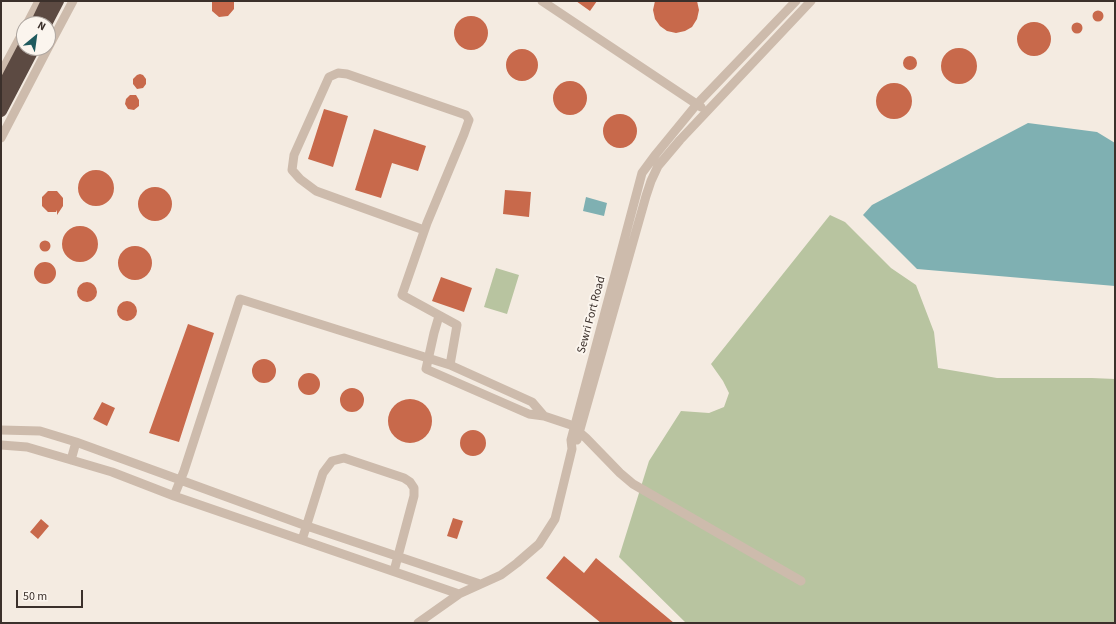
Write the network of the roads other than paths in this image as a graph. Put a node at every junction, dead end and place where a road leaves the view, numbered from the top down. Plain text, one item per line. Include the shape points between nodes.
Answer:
1 (39, 1) edge
2 (48, 1) edge
3 (58, 1) edge
4 (73, 1) edge
5 (542, 1) edge
6 (796, 1) edge
7 (811, 1) edge
8 (31, 16) edge
9 (40, 16) edge
10 (50, 16) edge
11 (56, 33) edge
12 (755, 44) junction
13 (16, 45) edge
14 (763, 51) junction
15 (19, 56) edge
16 (30, 56) edge
17 (44, 56) edge
18 (1, 73) edge
19 (1, 90) edge
20 (697, 104) junction
21 (1, 111) edge
22 (706, 112) junction
23 (1, 138) edge
24 (627, 228) junction
25 (424, 230) junction
26 (637, 230) junction
27 (439, 316) junction
28 (428, 359) junction
29 (450, 366) junction
30 (544, 416) junction
31 (577, 429) junction
32 (1, 430) edge
33 (76, 442) junction
34 (1, 445) edge
35 (71, 460) junction
36 (180, 480) junction
37 (174, 496) junction
38 (307, 526) junction
39 (302, 540) junction
40 (398, 558) junction
41 (394, 571) junction
42 (801, 581) dead end
43 (480, 584) junction
44 (459, 594) junction
45 (418, 623) edge

1 - 8 street
2 - 9 highway
3 - 10 highway
4 - 11 street
5 - 20 street
6 - 12 street, Sewri Fort Road
7 - 14 street
12 - 14 street
12 - 20 street, Sewri Fort Road
13 - 18 street
14 - 22 street
15 - 19 highway
16 - 21 highway
17 - 23 street
20 - 22 street
20 - 24 street, Sewri Fort Road via 642,173
22 - 26 street via 658,166 651,180
24 - 26 street
24 - 31 street, Sewri Fort Road
25 - 25 street via 316,191 292,170 294,155 329,77 338,73 346,74 466,115 469,120 464,134
25 - 27 street via 402,295
26 - 31 street
27 - 28 street
27 - 29 street via 457,325
28 - 29 street
28 - 30 street via 426,369 528,414
28 - 36 street via 240,299
29 - 30 street via 532,402
30 - 31 street
31 - 42 street via 633,484
31 - 43 street, Sewri Fort Road via 570,441 572,449 555,519 539,544 501,575
32 - 33 street via 40,431
33 - 35 street
33 - 36 street
34 - 35 street via 27,447
35 - 37 street via 112,472
36 - 37 street
36 - 38 street
37 - 39 street
38 - 39 street
38 - 40 street
38 - 40 street via 323,473 332,461 344,458 404,478 414,488 414,496
39 - 41 street
40 - 41 street
40 - 43 street
41 - 44 street
43 - 44 street, Sewri Fort Road
44 - 45 street, Sewri Fort Road

